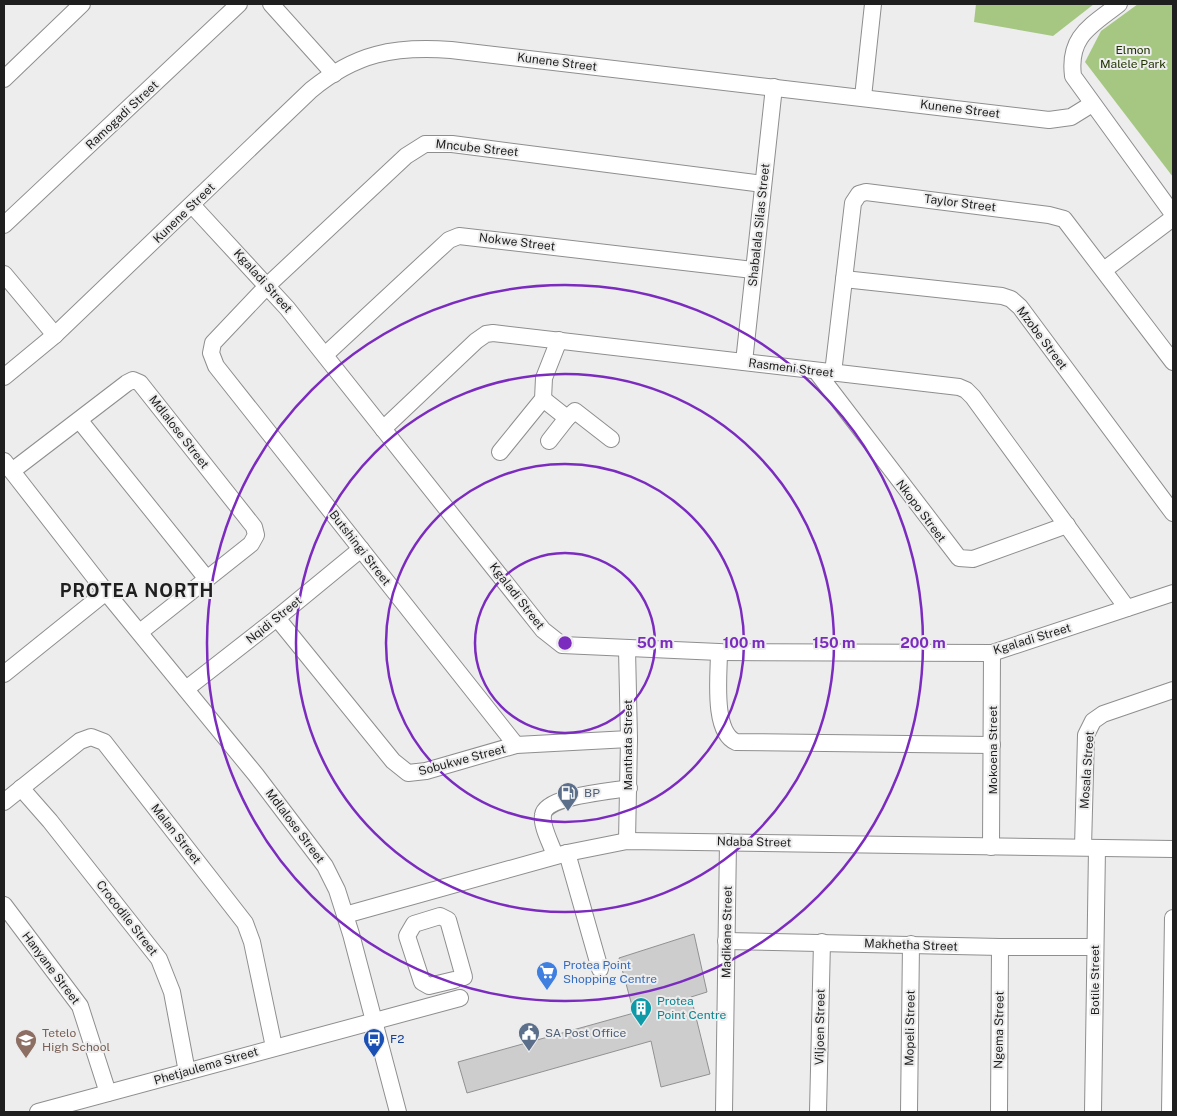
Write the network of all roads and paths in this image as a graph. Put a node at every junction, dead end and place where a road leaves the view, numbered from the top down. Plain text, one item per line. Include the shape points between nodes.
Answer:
1 (82, 4) edge
2 (239, 4) edge
3 (270, 4) edge
4 (873, 4) edge
5 (1120, 4) edge
6 (334, 74) junction
7 (4, 79) edge
8 (774, 88) junction
9 (863, 97) junction
10 (1092, 104) junction
11 (763, 184) junction
12 (192, 205) junction
13 (1173, 214) edge
14 (1173, 218) edge
15 (4, 225) edge
16 (753, 270) junction
17 (1104, 270) junction
18 (4, 274) edge
19 (844, 279) junction
20 (268, 285) junction
21 (55, 335) junction
22 (558, 340) junction
23 (211, 347) joint
24 (325, 355) junction
25 (744, 362) junction
26 (1173, 362) edge
27 (816, 371) junction
28 (832, 373) junction
29 (4, 377) edge
30 (543, 399) junction
31 (567, 418) junction
32 (80, 421) junction
33 (383, 429) junction
34 (610, 439) dead end
35 (549, 441) dead end
36 (500, 452) dead end
37 (8, 466) edge
38 (1173, 513) edge
39 (1067, 525) junction
40 (361, 549) junction
41 (207, 579) junction
42 (106, 592) junction
43 (1173, 593) edge
44 (1127, 608) junction
45 (277, 618) junction
46 (140, 632) junction
47 (627, 649) junction
48 (718, 652) junction
49 (992, 653) junction
50 (4, 674) edge
51 (186, 689) junction
52 (1173, 690) edge
53 (629, 739) junction
54 (516, 745) junction
55 (992, 745) junction
56 (21, 788) junction
57 (629, 788) junction
58 (4, 802) edge
59 (627, 841) junction
60 (728, 842) junction
61 (991, 846) junction
62 (1090, 848) junction
63 (1173, 849) edge
64 (561, 854) junction
65 (4, 905) edge
66 (345, 915) junction
67 (1173, 918) edge
68 (1173, 928) edge
69 (726, 941) junction
70 (822, 942) junction
71 (911, 944) junction
72 (1000, 947) junction
73 (1095, 947) junction
74 (600, 969) dead end
75 (1173, 995) edge
76 (460, 998) dead end
77 (374, 1021) junction
78 (274, 1047) junction
79 (1172, 1065) edge
80 (188, 1072) junction
81 (108, 1092) junction
82 (38, 1112) edge
83 (398, 1112) edge
84 (724, 1112) edge
85 (818, 1112) edge
86 (909, 1112) edge
87 (999, 1112) edge
88 (1093, 1112) edge
89 (1170, 1112) edge

1 - 7 street
2 - 15 street, Ramogadi Street
3 - 6 street
4 - 9 street
5 - 10 street via 1088,28 1074,46 1073,76
6 - 8 street, Kunene Street via 375,54 423,47
6 - 12 street, Kunene Street via 311,90
8 - 9 street, Kunene Street
8 - 11 street, Shabalala Silas Street
9 - 10 street, Kunene Street via 1049,120 1071,117
10 - 13 street
11 - 16 street, Shabalala Silas Street
11 - 20 street, Mncube Street via 452,144 425,144 406,156
12 - 20 street, Kgaladi Street
12 - 21 street, Kunene Street
14 - 17 street
16 - 24 street, Nokwe Street via 459,236 436,252
16 - 25 street, Shabalala Silas Street
17 - 19 street, Taylor Street via 1069,223 1060,217 866,192 859,194 853,203
17 - 26 street, Taylor Street
18 - 21 street
19 - 28 street, Taylor Street
19 - 38 street, Mzobe Street via 1011,299
20 - 23 street, Mncube Street via 219,334
20 - 24 street, Kgaladi Street
21 - 29 street, Kunene Street
22 - 25 street, Rasmeni Street
22 - 30 street via 542,384
22 - 33 street, Rasmeni Street via 497,333 483,336
23 - 40 street, Butshingi Street via 216,366
24 - 33 street, Kgaladi Street
25 - 27 street, Rasmeni Street
27 - 28 street, Rasmeni Street
27 - 39 street, Nkopo Street via 959,558 973,559
28 - 39 street, Rasmeni Street via 964,388
30 - 31 street
30 - 36 street
31 - 34 street via 575,411
31 - 35 street
32 - 37 street, Mdlalose Street
32 - 41 street
32 - 41 street, Mdlalose Street via 127,383 133,380 140,383 255,529 256,537 251,544
33 - 47 street, Kgaladi Street via 555,642 568,647
37 - 42 street, Mdlalose Street
39 - 44 street, Rasmeni Street
40 - 45 street, Nqidi Street
40 - 54 street, Butshingi Street
41 - 46 street, Mdlalose Street
42 - 46 street, Mdlalose Street
42 - 50 street
43 - 44 street, Kgaladi Street
44 - 49 street, Kgaladi Street
45 - 51 street, Nqidi Street
45 - 54 street, Sobukwe Street via 393,761 404,770 420,773
46 - 51 street, Mdlalose Street
47 - 48 street, Kgaladi Street
47 - 53 street, Manthata Street
48 - 49 street, Kgaladi Street
48 - 55 street via 721,724 726,736 736,742
49 - 55 street, Mokoena Street
51 - 66 street, Mdlalose Street via 319,856 332,877
52 - 62 street, Mosala Street via 1103,714 1091,724 1086,735
53 - 54 street, Sobukwe Street
53 - 57 street, Manthata Street
55 - 61 street, Mokoena Street
56 - 58 street, Malan Street
56 - 78 street, Malan Street via 80,741 91,737 104,742 245,923
56 - 80 street, Crocodile Street via 160,960 172,992
57 - 59 street, Manthata Street
57 - 64 street via 581,796 546,808 542,814 543,822
59 - 60 street, Ndaba Street
59 - 64 street, Ndaba Street
60 - 61 street, Ndaba Street
60 - 69 street, Madikane Street
61 - 62 street, Ndaba Street
62 - 63 street, Ndaba Street
62 - 73 street, Botile Street
64 - 66 street, Ndaba Street
64 - 74 street
65 - 81 street, Hanyane Street via 80,1006
66 - 77 street, Mdlalose Street
67 - 68 street
68 - 75 street
69 - 70 street, Makhetha Street
69 - 84 street, Madikane Street
70 - 71 street, Makhetha Street
70 - 85 street, Viljoen Street
71 - 72 street, Makhetha Street
71 - 86 street, Mopeli Street
72 - 73 street, Makhetha Street
72 - 87 street, Ngema Street
73 - 88 street, Botile Street
75 - 79 street
76 - 77 street, Phetjaulema Street
77 - 78 street, Phetjaulema Street
77 - 83 street, Mdlalose Street
78 - 80 street, Phetjaulema Street
79 - 89 street
80 - 81 street, Phetjaulema Street
81 - 82 street, Phetjaulema Street

